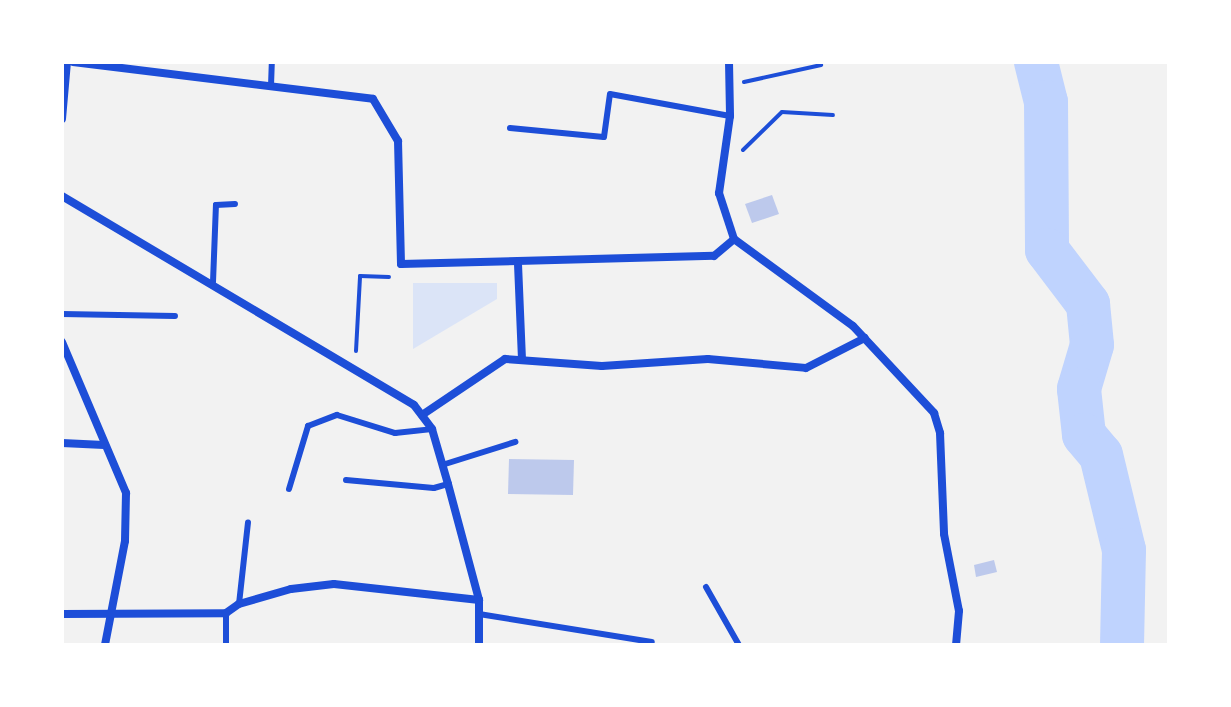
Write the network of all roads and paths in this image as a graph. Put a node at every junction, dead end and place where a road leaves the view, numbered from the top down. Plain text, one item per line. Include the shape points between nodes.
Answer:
1 (67, 62) edge
2 (73, 62) edge
3 (272, 62) edge
4 (729, 62) edge
5 (821, 65) dead end
6 (271, 86) junction
7 (730, 86) junction
8 (833, 115) dead end
9 (730, 116) junction
10 (62, 119) edge
11 (510, 128) dead end
12 (723, 150) junction
13 (62, 196) edge
14 (235, 204) dead end
15 (734, 239) junction
16 (401, 264) junction
17 (518, 264) junction
18 (213, 282) junction
19 (62, 314) edge
20 (175, 316) dead end
21 (865, 338) junction
22 (62, 342) edge
23 (522, 358) junction
24 (355, 369) junction
25 (422, 415) junction
26 (432, 429) junction
27 (515, 442) dead end
28 (62, 443) edge
29 (104, 445) junction
30 (442, 465) junction
31 (346, 480) dead end
32 (448, 484) junction
33 (289, 489) dead end
34 (248, 522) dead end
35 (706, 587) dead end
36 (479, 600) junction
37 (239, 604) junction
38 (109, 613) junction
39 (226, 613) junction
40 (62, 614) edge
41 (479, 614) junction
42 (652, 642) dead end
43 (105, 645) edge
44 (226, 645) edge
45 (479, 645) edge
46 (739, 645) edge
47 (956, 645) edge

1 - 10 street
2 - 6 street
3 - 6 lane
4 - 7 street
5 - 7 path
6 - 16 street via 373,99 398,141
7 - 9 street
8 - 12 path via 782,112 737,155
9 - 11 lane via 610,94 604,137
9 - 12 street
12 - 15 street via 719,193
13 - 18 street
14 - 18 lane via 216,205
15 - 17 street via 714,256
15 - 21 street
16 - 17 street
16 - 24 path via 393,277 360,276
17 - 23 street
18 - 24 street
19 - 20 lane
21 - 23 street via 806,368 708,359 602,366
21 - 47 street via 934,413 940,433 944,534 959,611
22 - 29 street
23 - 25 street via 505,359
24 - 25 street
25 - 26 street
26 - 30 street
26 - 33 lane via 395,433 337,415 308,426
27 - 30 lane
28 - 29 street
29 - 38 street via 126,493 125,541
30 - 32 street
31 - 32 lane via 434,488
32 - 36 street
34 - 37 lane
35 - 46 lane
36 - 37 street via 334,584
36 - 41 street
37 - 39 street
38 - 39 street
38 - 40 street
38 - 43 street
39 - 44 lane
41 - 42 lane
41 - 45 street

